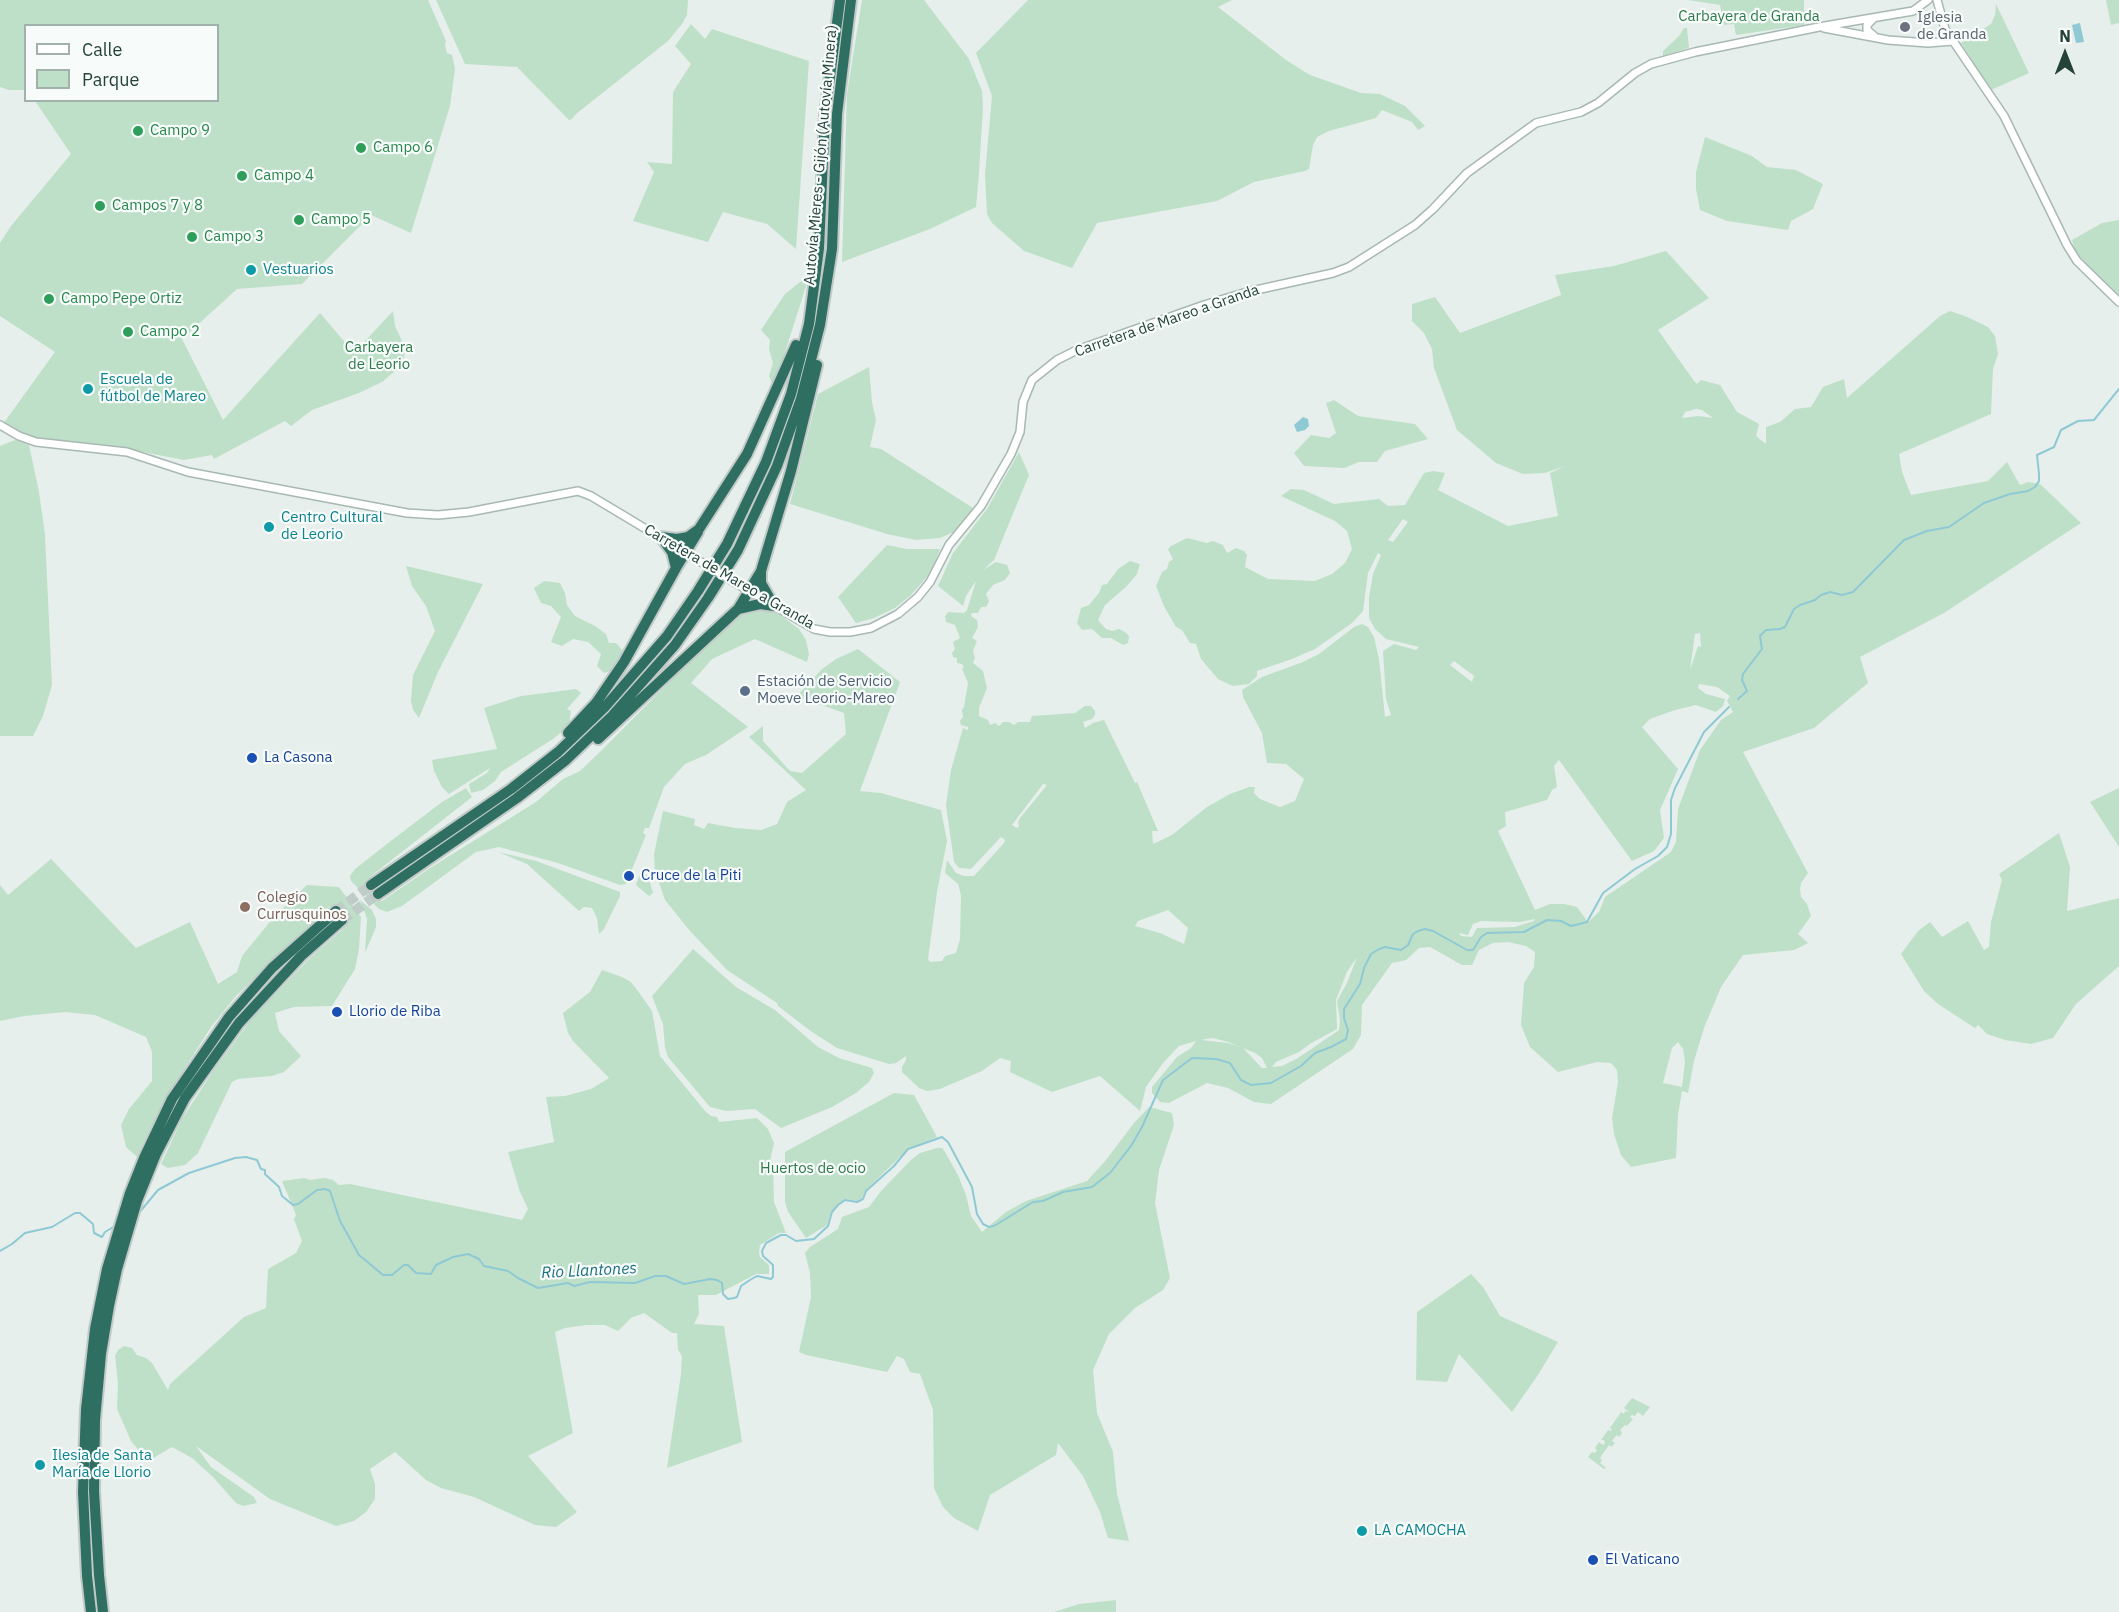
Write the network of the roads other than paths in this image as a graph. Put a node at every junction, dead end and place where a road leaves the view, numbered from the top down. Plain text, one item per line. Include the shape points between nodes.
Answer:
1 (840, 0) edge
2 (851, 0) edge
3 (1928, 0) edge
4 (1936, 0) edge
5 (1876, 17) junction
6 (1819, 27) junction
7 (1946, 29) junction
8 (1876, 38) junction
9 (1953, 41) junction
10 (1929, 43) junction
11 (819, 248) junction
12 (832, 249) junction
13 (2119, 302) edge
14 (0, 425) edge
15 (699, 529) junction
16 (661, 537) junction
17 (686, 553) junction
18 (676, 568) junction
19 (760, 571) junction
20 (749, 591) junction
21 (774, 606) junction
22 (738, 609) junction
23 (514, 794) junction
24 (374, 889) tunnel mouth
25 (339, 916) tunnel mouth
26 (160, 1136) junction
27 (91, 1612) edge
28 (103, 1612) edge

1 - 11 highway, Autovía Mieres - Gijón (Autovía Minera) via 825,114
2 - 12 highway, Autovía Mieres - Gijón (Autovía Minera) via 837,114
3 - 5 street, Carretera de Mareo a Granda via 1913,11
4 - 7 street
5 - 6 street, Carretera de Mareo a Granda
5 - 8 street via 1867,25 1868,32
6 - 8 street, Carretera de Mareo a Granda
6 - 21 street, Carretera de Mareo a Granda via 1651,64 1581,112 1536,123 1467,173 1414,225 1349,267 1204,305 1057,360 1032,380 1011,454 981,506 949,545 918,597 898,614 871,628 850,632 814,629
7 - 9 street
7 - 10 street
8 - 10 street, Carretera de Mareo a Granda
9 - 10 street, Carretera de Mareo a Granda
9 - 13 street via 2004,116 2077,261
11 - 15 highway via 794,353 747,454
11 - 23 highway, Autovía Mieres - Gijón (Autovía Minera) via 809,324 791,393 766,462 727,544 667,636 604,708
12 - 19 highway via 830,291 813,379 791,471
12 - 23 highway, Autovía Mieres - Gijón (Autovía Minera) via 820,325 801,399 777,466 738,550 647,679 566,760
14 - 16 street, Carretera de Mareo a Granda via 36,441 127,452 188,472 407,513 468,512 578,491
15 - 16 highway via 688,537
15 - 17 highway
16 - 17 street, Carretera de Mareo a Granda
16 - 18 highway via 672,552
17 - 18 highway
17 - 20 street, Carretera de Mareo a Granda, bridge
18 - 23 highway via 624,662 596,703
19 - 20 highway
19 - 21 highway via 761,582
20 - 21 street, Carretera de Mareo a Granda
20 - 22 highway
21 - 22 highway via 760,604
22 - 23 highway via 568,764
23 - 24 highway, Autovía Mieres - Gijón (Autovía Minera)
25 - 26 highway via 238,1023
26 - 27 highway via 130,1193 107,1269 95,1329 86,1409 83,1492
26 - 28 highway via 117,1269 101,1354 94,1491

